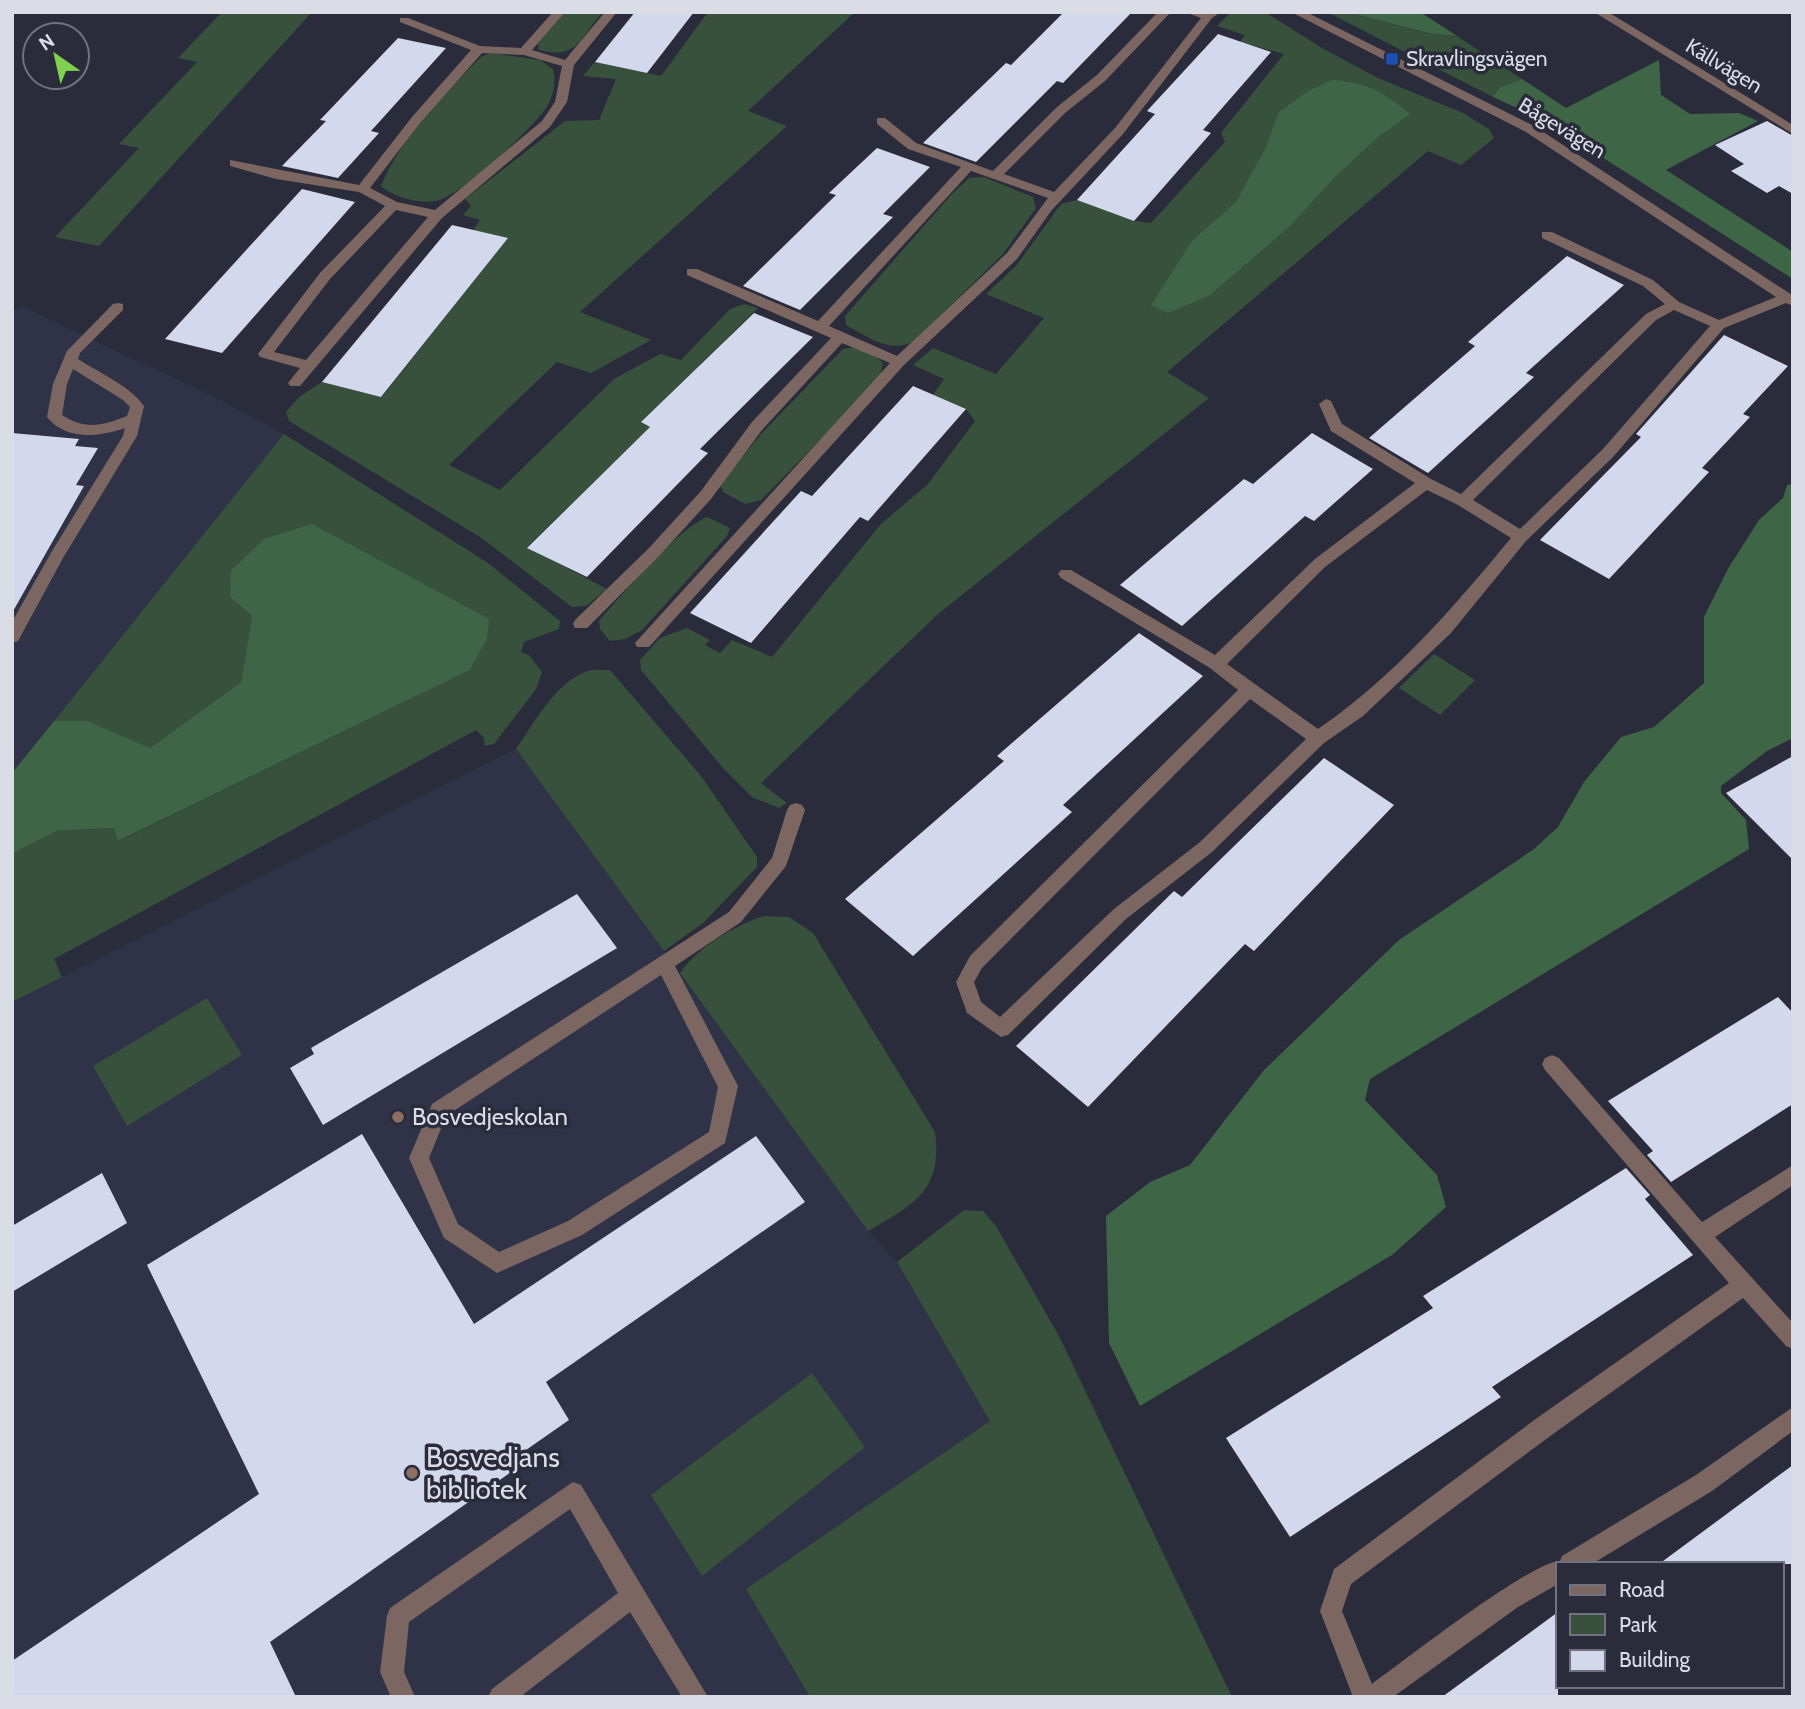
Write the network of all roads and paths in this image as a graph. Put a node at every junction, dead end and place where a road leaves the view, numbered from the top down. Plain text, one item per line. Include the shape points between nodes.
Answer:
1 (559, 12) edge
2 (611, 12) edge
3 (1165, 12) edge
4 (1191, 12) edge
5 (1297, 12) edge
6 (1600, 12) edge
7 (1212, 14) edge
8 (404, 20) dead end
9 (480, 49) junction
10 (524, 52) junction
11 (568, 64) junction
12 (881, 121) dead end
13 (1793, 130) edge
14 (234, 163) dead end
15 (968, 167) junction
16 (996, 175) junction
17 (362, 189) junction
18 (1056, 197) junction
19 (393, 205) junction
20 (437, 215) junction
21 (1547, 235) dead end
22 (692, 272) dead end
23 (1790, 300) edge
24 (1674, 305) junction
25 (118, 307) dead end
26 (1719, 325) junction
27 (820, 327) junction
28 (840, 336) junction
29 (70, 361) junction
30 (899, 362) junction
31 (310, 366) junction
32 (295, 383) dead end
33 (1326, 404) dead end
34 (134, 419) junction
35 (1426, 483) junction
36 (1463, 501) junction
37 (1521, 537) junction
38 (1066, 574) dead end
39 (581, 624) dead end
40 (12, 637) edge
41 (643, 643) dead end
42 (1216, 664) junction
43 (1249, 690) junction
44 (1318, 738) junction
45 (796, 810) dead end
46 (664, 963) junction
47 (1552, 1064) dead end
48 (1793, 1174) edge
49 (1700, 1235) junction
50 (1744, 1285) junction
51 (1793, 1339) edge
52 (1793, 1418) edge
53 (1573, 1562) edge
54 (1556, 1572) edge
55 (633, 1596) junction
56 (403, 1697) edge
57 (500, 1697) edge
58 (696, 1697) edge
59 (1365, 1697) edge
60 (1373, 1697) edge

1 - 10 street
2 - 11 street
3 - 16 street via 1101,79 1061,110
4 - 7 street
5 - 23 street, Bågevägen via 1530,129
6 - 13 street, Källvägen
7 - 18 street via 1119,131
8 - 9 street
9 - 10 street
9 - 17 street
10 - 11 street
11 - 20 street via 561,102 546,124
12 - 15 street via 912,146
14 - 17 street
15 - 16 street
15 - 27 street
16 - 18 street
17 - 19 street
18 - 30 street via 1012,256
19 - 20 street
19 - 31 street via 325,276 265,354
20 - 31 street
21 - 24 street via 1648,283
22 - 27 street
23 - 26 street
24 - 26 street
24 - 36 street via 1651,317
25 - 29 street via 74,351
26 - 37 street via 1608,453
27 - 28 street
28 - 30 street
28 - 39 street via 757,426 706,495
29 - 34 street via 128,397 137,406
29 - 34 street via 54,417 72,429 100,433
30 - 41 street
31 - 32 street
33 - 35 street via 1336,427
34 - 40 street via 130,436
35 - 36 street
35 - 42 street via 1321,563
36 - 37 street
37 - 44 street via 1446,629 1357,711
38 - 42 street
42 - 43 street
43 - 44 street
43 - 44 street via 976,962 965,982 974,1007 1001,1029 1120,914 1206,847
45 - 46 street via 780,861 735,917
46 - 46 street via 439,1110 419,1158 451,1231 497,1263 575,1228 718,1137 728,1086
47 - 49 street
48 - 49 street
49 - 50 street
50 - 51 street
50 - 59 street via 1342,1577 1331,1611
52 - 53 street via 1704,1483
54 - 60 street via 1510,1599
55 - 56 street via 573,1493 398,1616 392,1672
55 - 57 street
55 - 58 street

